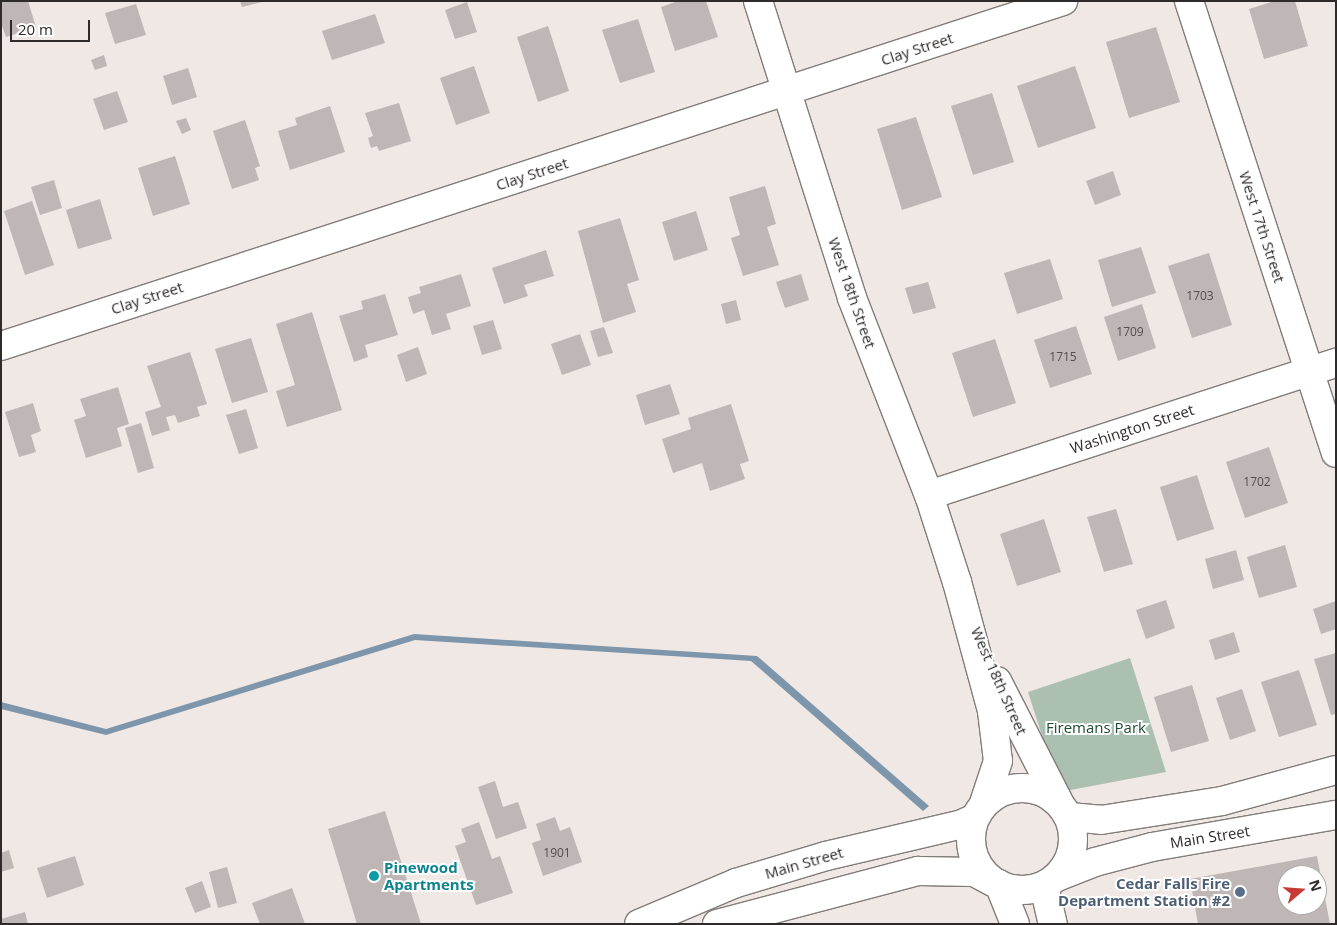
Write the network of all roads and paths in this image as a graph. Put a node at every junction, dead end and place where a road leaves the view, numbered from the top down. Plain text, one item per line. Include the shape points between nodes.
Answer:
1 (758, 1) edge
2 (1063, 1) edge
3 (1189, 1) edge
4 (786, 91) junction
5 (1, 346) edge
6 (1336, 363) edge
7 (1309, 372) junction
8 (1336, 453) edge
9 (929, 495) junction
10 (957, 582) junction
11 (1336, 770) edge
12 (980, 810) junction
13 (1064, 811) junction
14 (1336, 815) edge
15 (1051, 881) junction
16 (996, 883) junction
17 (639, 924) edge
18 (717, 924) edge
19 (1015, 924) edge
20 (1053, 924) edge

1 - 4 main road, West 18th Street
2 - 4 main road, Clay Street
3 - 7 main road, West 17th Street
4 - 5 main road, Clay Street
4 - 9 main road, West 18th Street via 852,298
6 - 7 main road, Washington Street
7 - 8 main road, West 17th Street
7 - 9 main road, Washington Street
9 - 10 main road, West 18th Street
10 - 12 main road, West 18th Street via 992,711 998,761
10 - 13 main road, West 18th Street via 1004,699
11 - 13 main road via 1222,800 1101,820
12 - 13 main road via 999,792 1032,788
12 - 16 main road via 970,835 972,853 980,869
12 - 17 main road, Main Street via 962,824 826,856 736,883
13 - 15 main road via 1072,849 1067,864
14 - 15 main road, Main Street via 1152,847 1095,862
15 - 16 main road via 1027,890 1009,889
15 - 20 main road
16 - 18 main road via 974,872 918,871
16 - 19 main road

